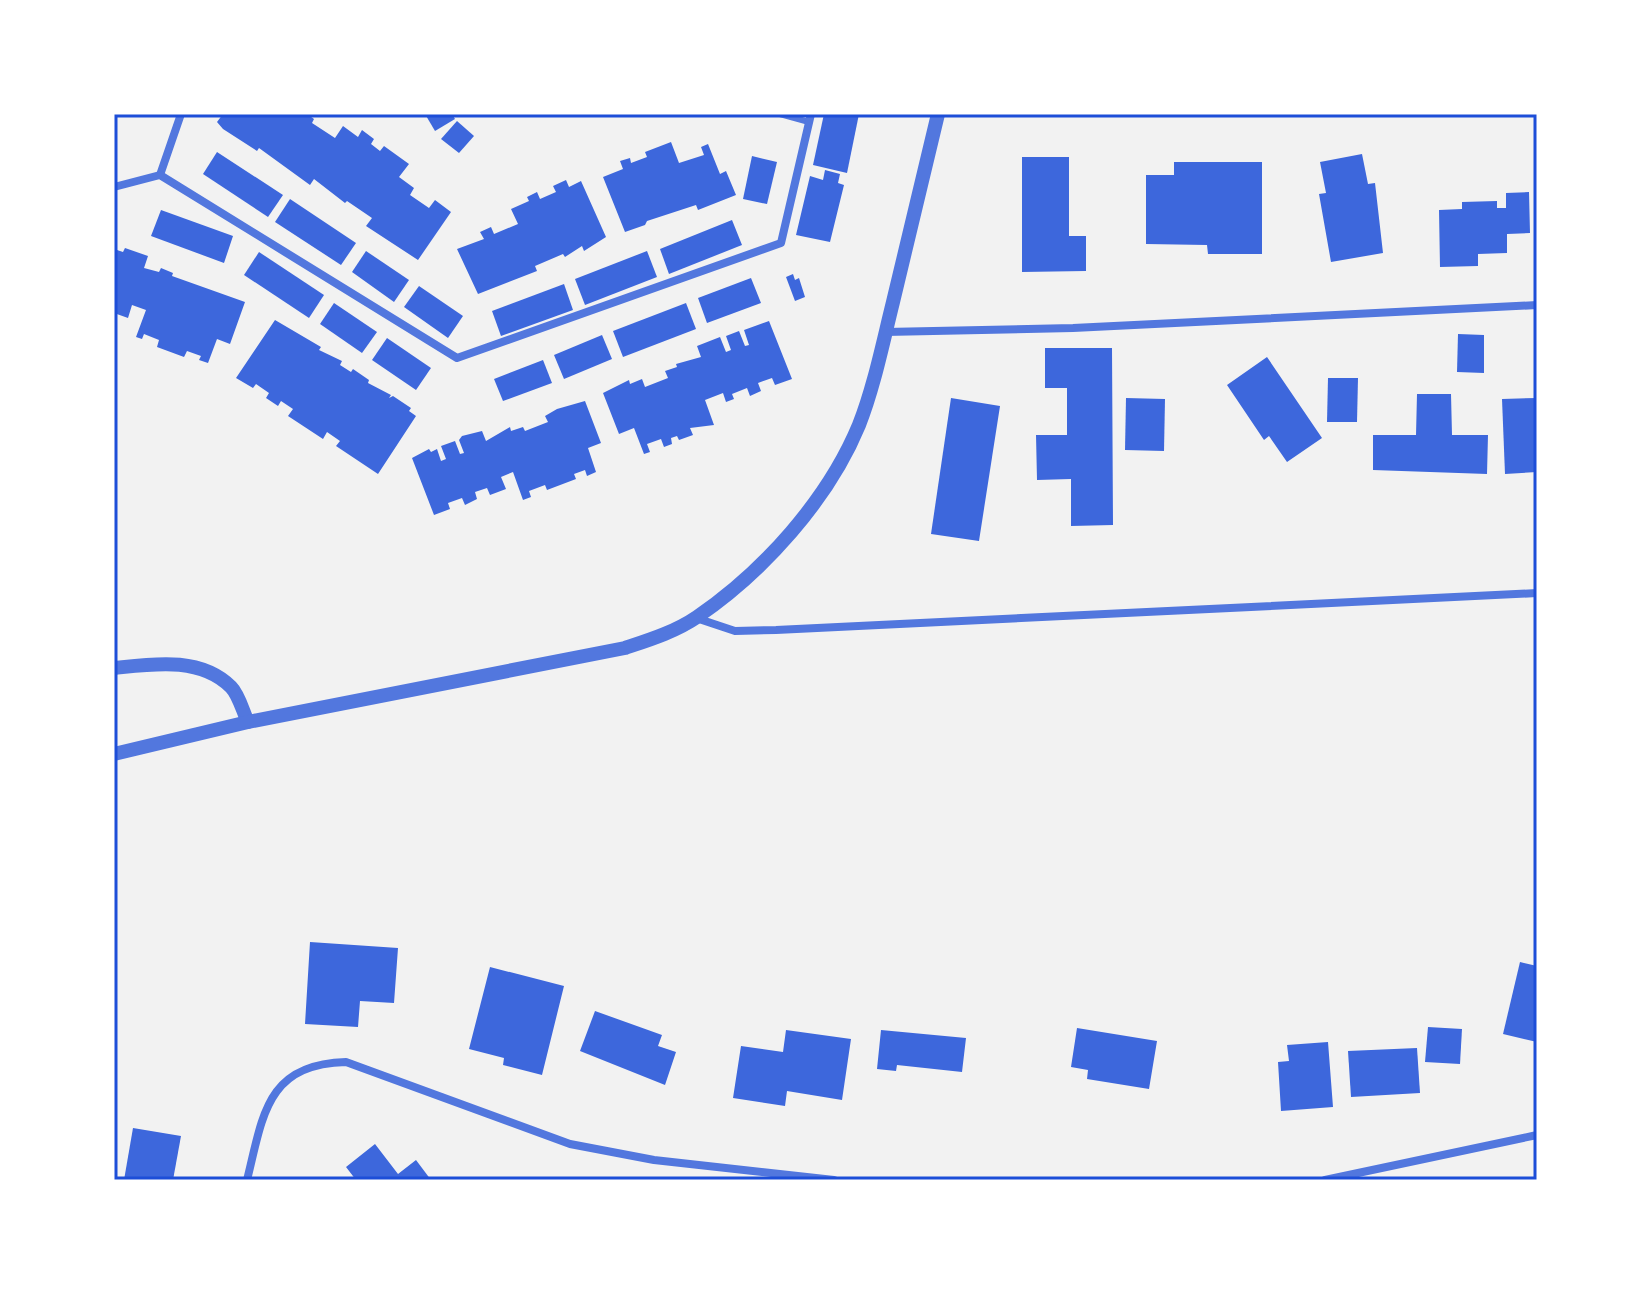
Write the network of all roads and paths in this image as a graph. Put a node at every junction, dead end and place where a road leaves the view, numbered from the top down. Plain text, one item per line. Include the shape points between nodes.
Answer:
1 (181, 114) edge
2 (780, 114) edge
3 (938, 114) edge
4 (810, 118) edge
5 (160, 175) junction
6 (114, 187) edge
7 (1537, 305) edge
8 (885, 332) junction
9 (1537, 593) edge
10 (696, 618) junction
11 (114, 668) edge
12 (248, 722) junction
13 (114, 754) edge
14 (1537, 1135) edge
15 (247, 1180) edge
16 (834, 1180) edge
17 (1325, 1180) edge

1 - 5 street
2 - 4 lane
3 - 8 street
4 - 5 street via 781,243 457,358
5 - 6 street
7 - 8 street
8 - 10 street via 859,425 829,481 778,546
9 - 10 street via 791,630 735,631
10 - 12 street via 625,648
11 - 12 street via 194,666 231,687
12 - 13 street
14 - 17 street
15 - 16 street via 270,1096 303,1069 346,1062 570,1144 654,1160

